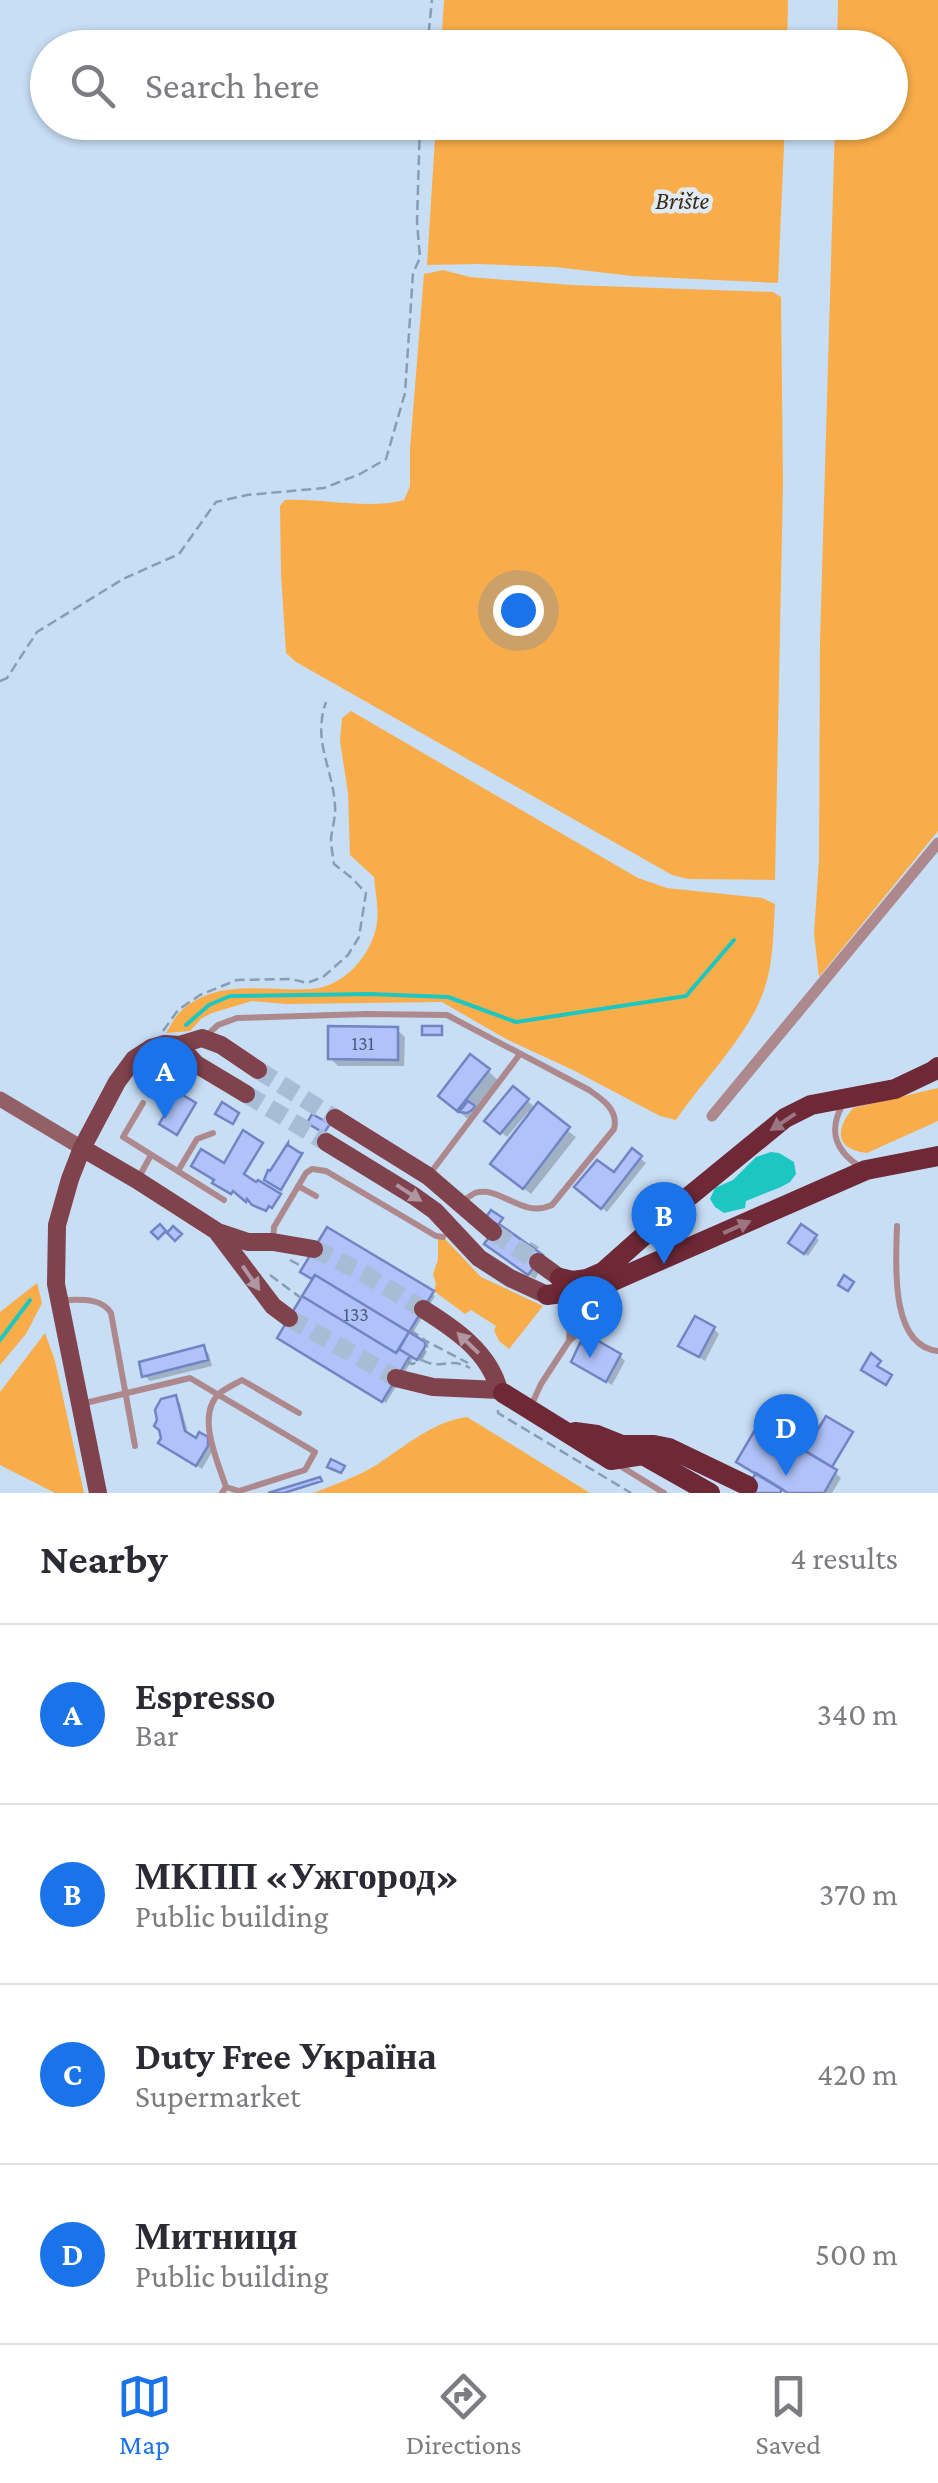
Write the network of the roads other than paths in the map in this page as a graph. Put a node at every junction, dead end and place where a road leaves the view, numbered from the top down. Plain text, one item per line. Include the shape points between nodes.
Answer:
1 (938, 843) edge
2 (202, 1038) junction
3 (165, 1046) junction
4 (520, 1054) junction
5 (938, 1067) edge
6 (258, 1070) tunnel mouth
7 (246, 1094) tunnel mouth
8 (846, 1098) junction
9 (0, 1099) edge
10 (143, 1102) dead end
11 (712, 1116) dead end
12 (335, 1118) tunnel mouth
13 (213, 1132) dead end
14 (326, 1142) tunnel mouth
15 (82, 1148) junction
16 (152, 1155) junction
17 (938, 1156) edge
18 (866, 1170) junction
19 (178, 1171) junction
20 (428, 1176) junction
21 (137, 1180) junction
22 (298, 1186) junction
23 (316, 1196) dead end
24 (224, 1200) dead end
25 (460, 1202) junction
26 (897, 1226) dead end
27 (218, 1232) junction
28 (494, 1232) tunnel mouth
29 (443, 1237) dead end
30 (314, 1249) tunnel mouth
31 (277, 1250) junction
32 (538, 1262) tunnel mouth
33 (622, 1278) junction
34 (566, 1285) junction
35 (57, 1291) junction
36 (547, 1295) joint
37 (423, 1309) tunnel mouth
38 (289, 1318) tunnel mouth
39 (569, 1341) junction
40 (938, 1351) edge
41 (401, 1370) tunnel mouth
42 (501, 1391) junction
43 (125, 1394) junction
44 (217, 1394) junction
45 (80, 1404) junction
46 (530, 1409) junction
47 (299, 1413) dead end
48 (563, 1430) junction
49 (135, 1446) dead end
50 (612, 1460) junction
51 (748, 1486) dead end
52 (224, 1490) edge
53 (98, 1493) edge
54 (664, 1493) edge
55 (710, 1493) edge

1 - 11 street
2 - 3 main road
2 - 4 lane via 237,1018 437,1014
2 - 6 main road
3 - 7 main road
3 - 15 main road via 134,1059
4 - 20 lane
4 - 25 lane via 600,1098 613,1112 614,1129 546,1208 532,1210 487,1193
5 - 8 highway via 895,1089
8 - 18 lane via 836,1117 836,1142
8 -> 34 highway via 785,1118 603,1272
9 - 15 street
10 - 16 lane via 123,1137
12 - 20 main road
13 - 19 lane via 197,1139
14 -> 36 main road via 435,1211 479,1258
15 - 21 main road
15 - 35 main road via 60,1214
16 - 19 lane
16 - 21 lane
17 - 18 highway
33 -> 18 highway
19 - 24 lane
20 - 25 main road
21 - 27 main road
22 - 23 lane
22 - 29 lane via 312,1169 326,1171
22 - 31 lane via 274,1226
25 - 28 main road
26 - 40 lane via 903,1317 921,1346
27 - 31 main road
27 -> 38 main road
30 - 31 main road
32 - 34 main road
33 - 34 highway via 585,1290
33 - 39 lane
34 - 36 highway
34 - 39 lane
35 - 43 lane via 107,1306
35 - 45 main road
42 -> 37 main road via 475,1348
39 - 46 lane
41 - 42 main road via 433,1387
42 - 46 highway
43 - 44 lane via 190,1378
43 - 45 lane
43 - 49 lane
44 - 47 lane via 242,1380
44 - 52 lane via 209,1427
44 - 52 lane via 314,1452 305,1470
45 - 53 main road
46 - 48 highway
48 - 50 highway
48 - 51 highway via 668,1448
50 - 54 lane
50 - 55 highway via 644,1456

